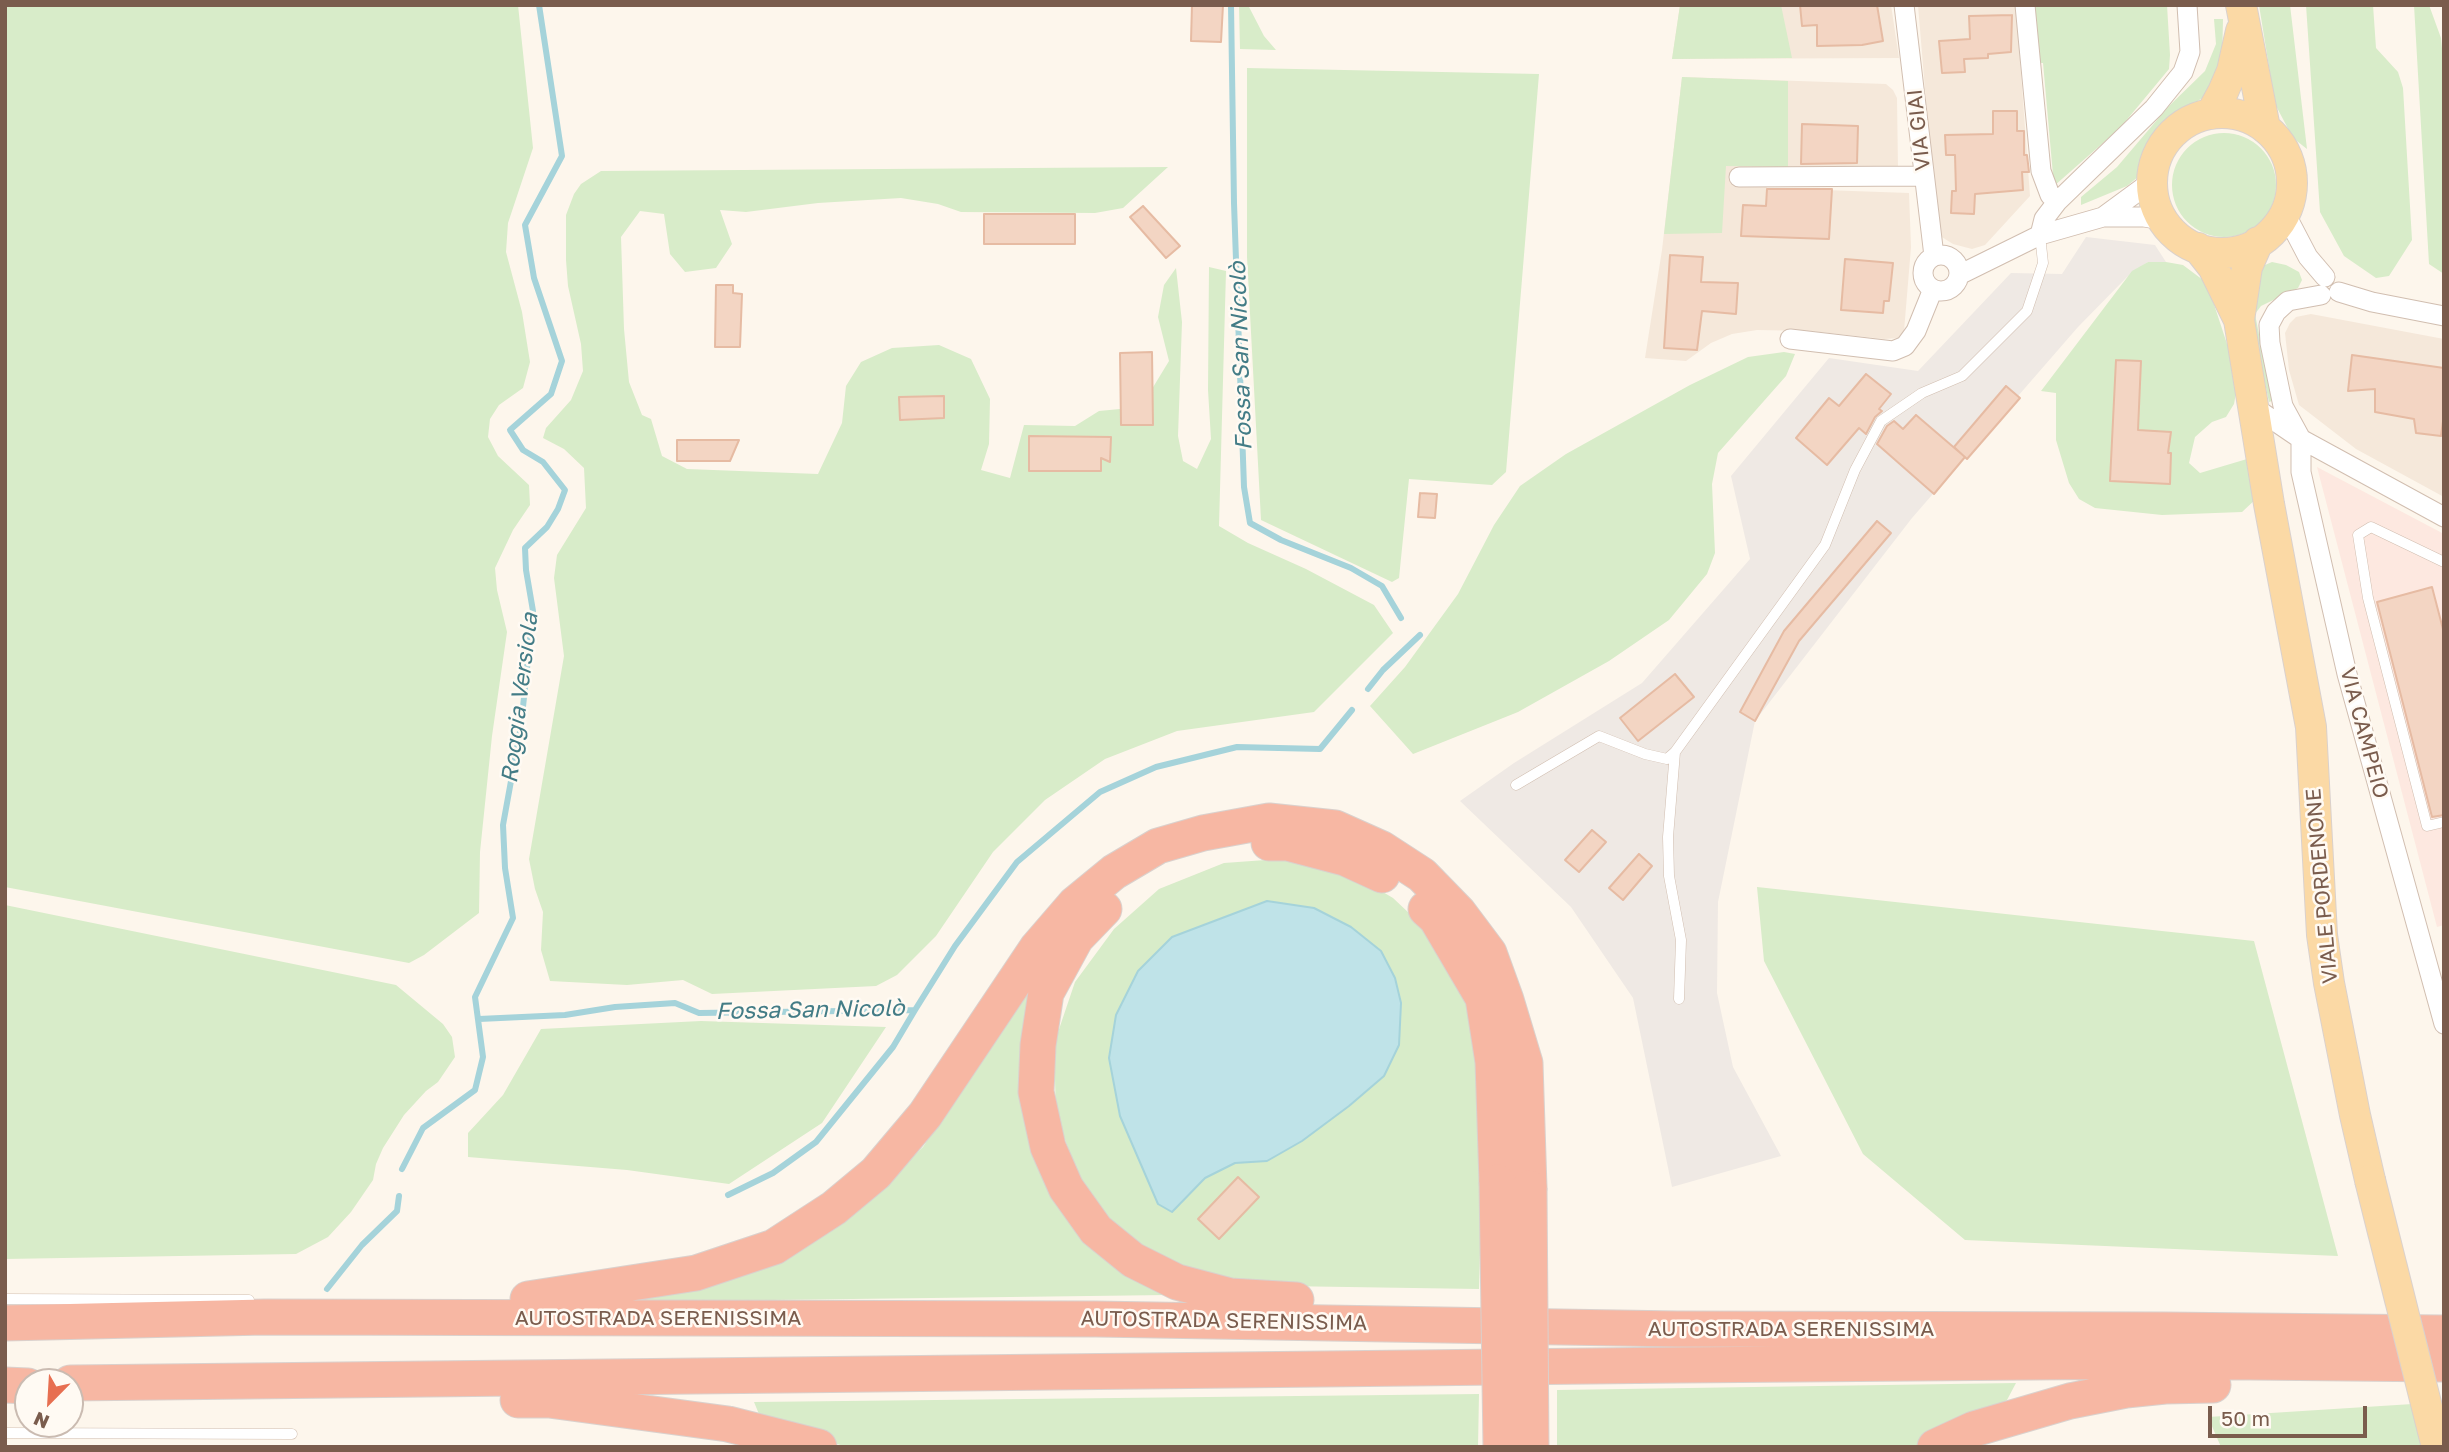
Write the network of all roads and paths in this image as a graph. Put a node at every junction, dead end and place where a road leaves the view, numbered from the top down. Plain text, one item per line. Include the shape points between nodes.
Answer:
1 (1904, 5) edge
2 (2025, 5) edge
3 (2187, 5) edge
4 (2242, 13) edge
5 (2211, 114) junction
6 (2265, 128) junction
7 (1923, 176) junction
8 (1739, 177) dead end
9 (2152, 181) junction
10 (2057, 202) junction
11 (2285, 213) junction
12 (2103, 218) junction
13 (2163, 220) junction
14 (2039, 235) junction
15 (2258, 242) junction
16 (2198, 248) junction
17 (1934, 256) junction
18 (1959, 275) junction
19 (2328, 288) junction
20 (1933, 289) junction
21 (2444, 316) edge
22 (2239, 320) junction
23 (1790, 339) dead end
24 (2282, 438) junction
25 (2444, 517) edge
26 (2444, 562) edge
27 (1675, 752) junction
28 (1516, 785) dead end
29 (2444, 822) edge
30 (1679, 999) dead end
31 (2444, 1024) edge
32 (1513, 1185) junction
33 (5, 1299) edge
34 (263, 1309) junction
35 (5, 1323) edge
36 (1677, 1329) junction
37 (2444, 1334) edge
38 (2444, 1364) edge
39 (2444, 1380) edge
40 (84, 1385) edge
41 (84, 1386) edge
42 (5, 1433) edge
43 (292, 1434) dead end
44 (819, 1447) edge
45 (1501, 1447) edge
46 (1531, 1447) edge
47 (1935, 1447) edge
48 (2437, 1447) edge

1 - 7 street, VIA GIAI
2 - 10 street via 2040,172
3 - 10 street via 2190,52 2183,72 2154,108
4 - 5 main road via 2232,71
4 - 6 main road
5 - 6 main road via 2239,115
5 - 9 main road via 2189,121 2169,136 2156,159
6 - 11 main road via 2280,145 2290,169 2291,194
7 - 8 street
7 - 17 street, VIA GIAI
9 - 12 street
9 - 13 main road
10 - 14 street
11 - 15 main road, VIALE PORDENONE
11 - 19 street
12 - 13 street
12 - 14 street
13 - 16 main road, VIALE PORDENONE via 2175,235
14 - 18 street
14 - 27 lane via 2043,263 2027,311 1962,376 1922,393 1881,421 1855,470 1825,545
15 - 16 main road, VIALE PORDENONE via 2230,252
15 - 22 main road, VIALE PORDENONE via 2247,267
16 - 22 main road, VIALE PORDENONE via 2213,267
17 - 18 street via 1952,258
17 - 20 street via 1925,263 1923,275
18 - 20 street via 1950,288
19 - 21 street
19 - 24 street, VIA CAMPEIO via 2288,301 2269,325 2283,406
20 - 23 street via 1916,331 1905,346 1893,351
22 - 24 main road, VIALE PORDENONE via 2254,407
24 - 25 street
24 - 31 street, VIA CAMPEIO via 2300,453 2347,674
24 - 48 main road, VIALE PORDENONE, bridge via 2269,504 2311,727 2321,924 2329,983 2370,1180
26 - 29 lane via 2371,527 2358,536 2368,598 2427,826
27 - 28 lane via 1667,759 1599,736
27 - 30 lane via 1668,850 1681,940
32 - 34 highway via 1525,1063 1489,953 1459,913 1422,876 1382,849 1335,828 1269,821 1158,846 1114,872 1075,904 1037,948 925,1115 876,1173 834,1208 774,1247 696,1273 563,1295 444,1307
32 - 36 highway via 1483,998 1436,918 1373,869 1288,844 1238,842 1178,860 1115,898 1076,938 1046,993 1036,1093 1048,1147 1066,1188 1096,1230 1133,1260 1177,1282 1230,1296 1387,1303
32 - 45 highway, bridge
32 - 46 highway, bridge
33 - 34 lane
34 - 35 highway, AUTOSTRADA SERENISSIMA
34 - 36 highway, AUTOSTRADA SERENISSIMA
36 - 37 highway, AUTOSTRADA SERENISSIMA
38 - 40 highway, AUTOSTRADA SERENISSIMA via 1709,1364
39 - 47 highway via 2126,1390 2021,1414
41 - 44 highway via 357,1398 549,1400 728,1424
42 - 43 lane

